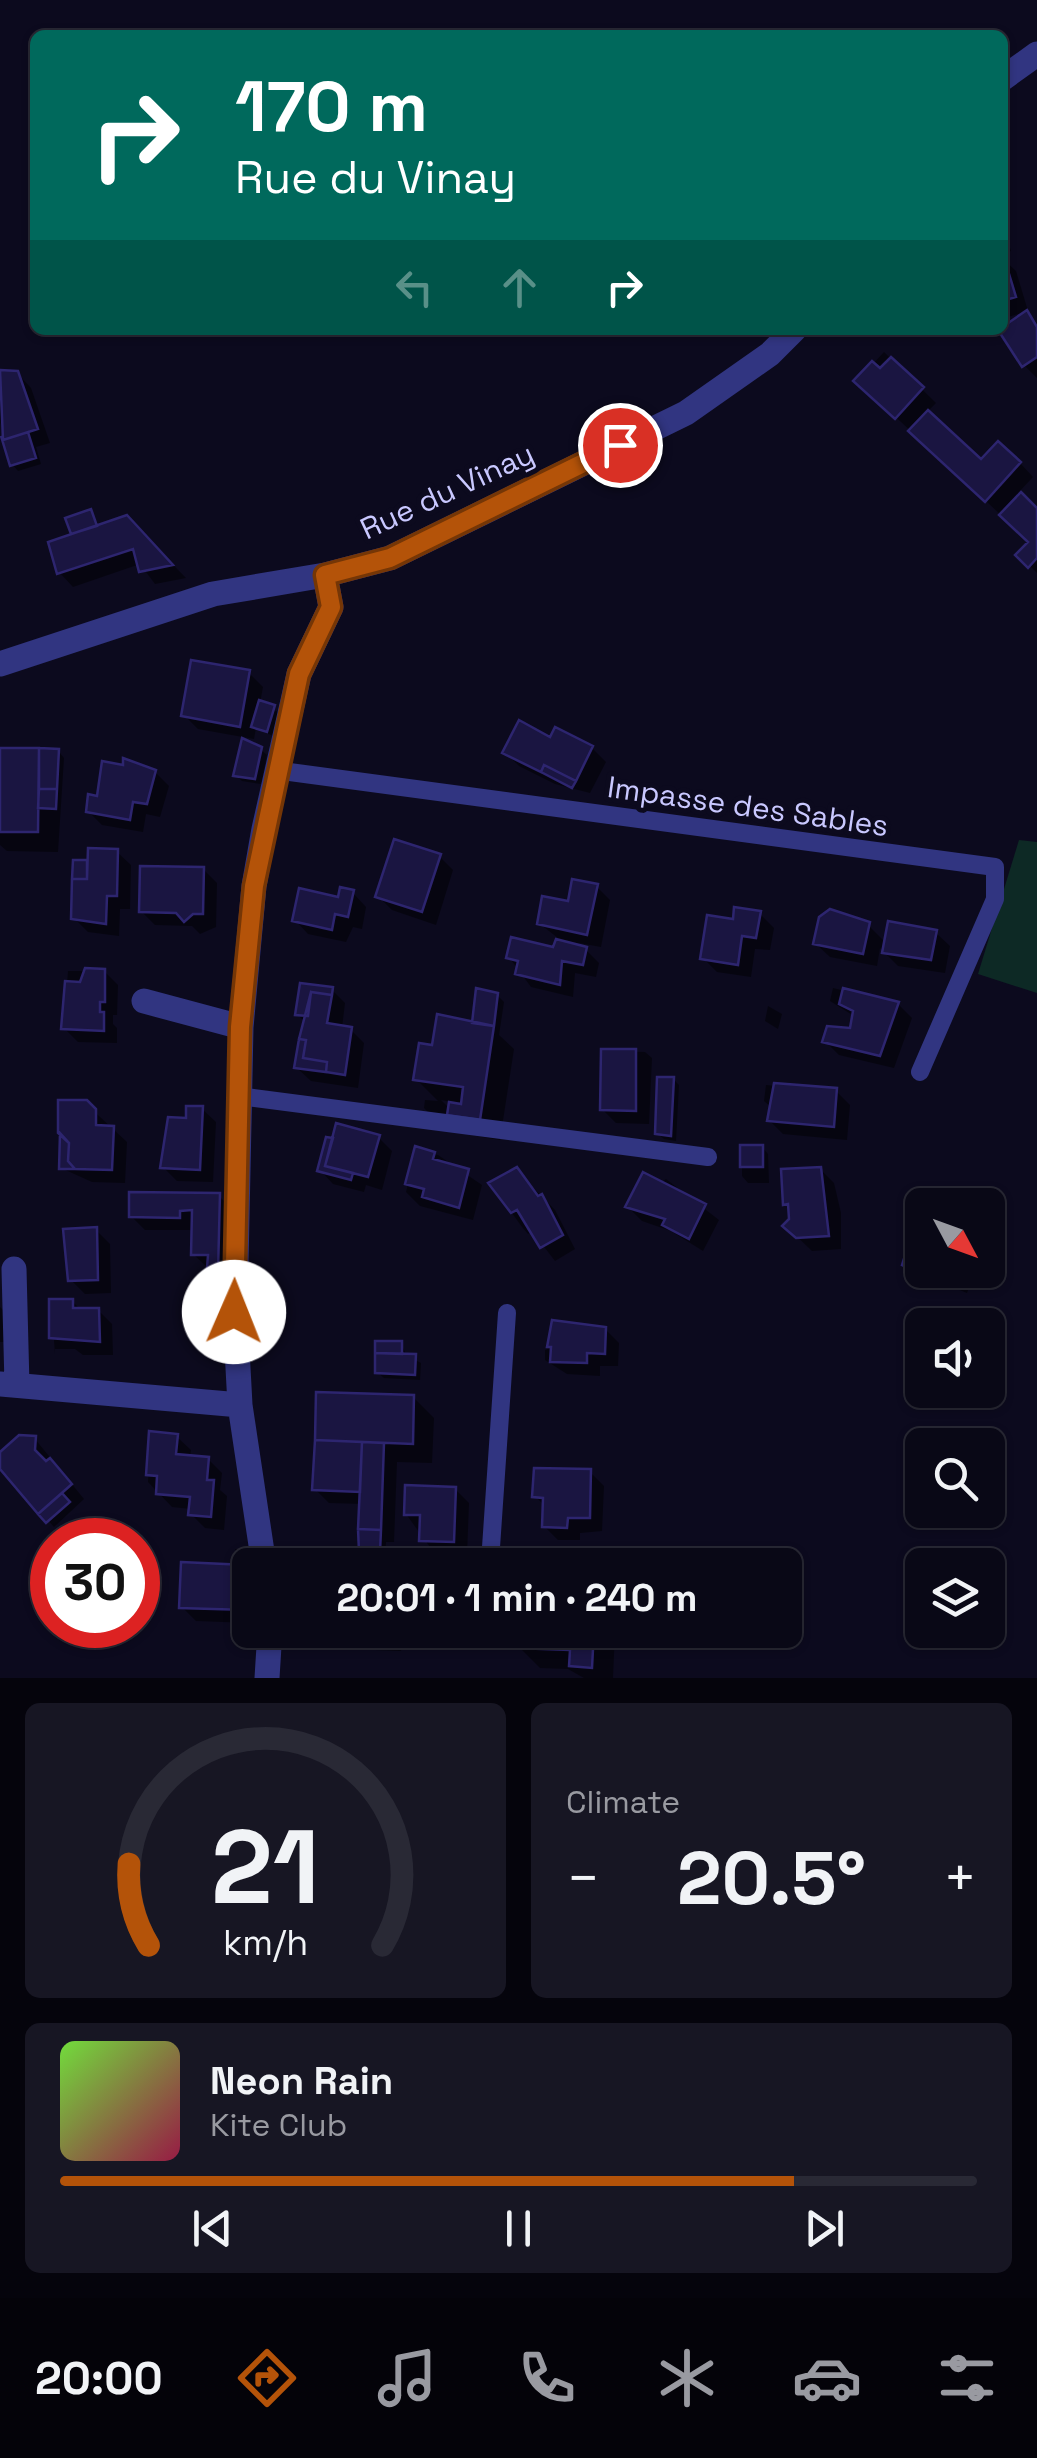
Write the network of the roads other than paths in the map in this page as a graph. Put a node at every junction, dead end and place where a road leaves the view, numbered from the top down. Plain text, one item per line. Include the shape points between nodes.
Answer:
1 (1037, 54) edge
2 (1008, 75) edge
3 (789, 335) edge
4 (325, 575) junction
5 (0, 664) edge
6 (276, 770) junction
7 (144, 1002) dead end
8 (240, 1027) junction
9 (920, 1072) dead end
10 (239, 1096) junction
11 (708, 1157) dead end
12 (14, 1269) dead end
13 (506, 1313) dead end
14 (8, 1385) edge
15 (240, 1405) junction
16 (261, 1548) edge
17 (491, 1548) edge
18 (269, 1648) edge
19 (267, 1678) edge

1 - 2 street
3 - 4 street, Rue du Vinay via 686,413 390,558
4 - 5 street, Rue du Vinay via 214,594
4 - 6 street via 331,607 299,674
6 - 8 street via 254,886
6 - 9 lane, Impasse des Sables via 994,867 994,899
7 - 8 street
8 - 10 street
10 - 11 lane
10 - 15 street via 234,1312
12 - 14 street
13 - 17 lane
14 - 15 street
15 - 16 street
18 - 19 street

